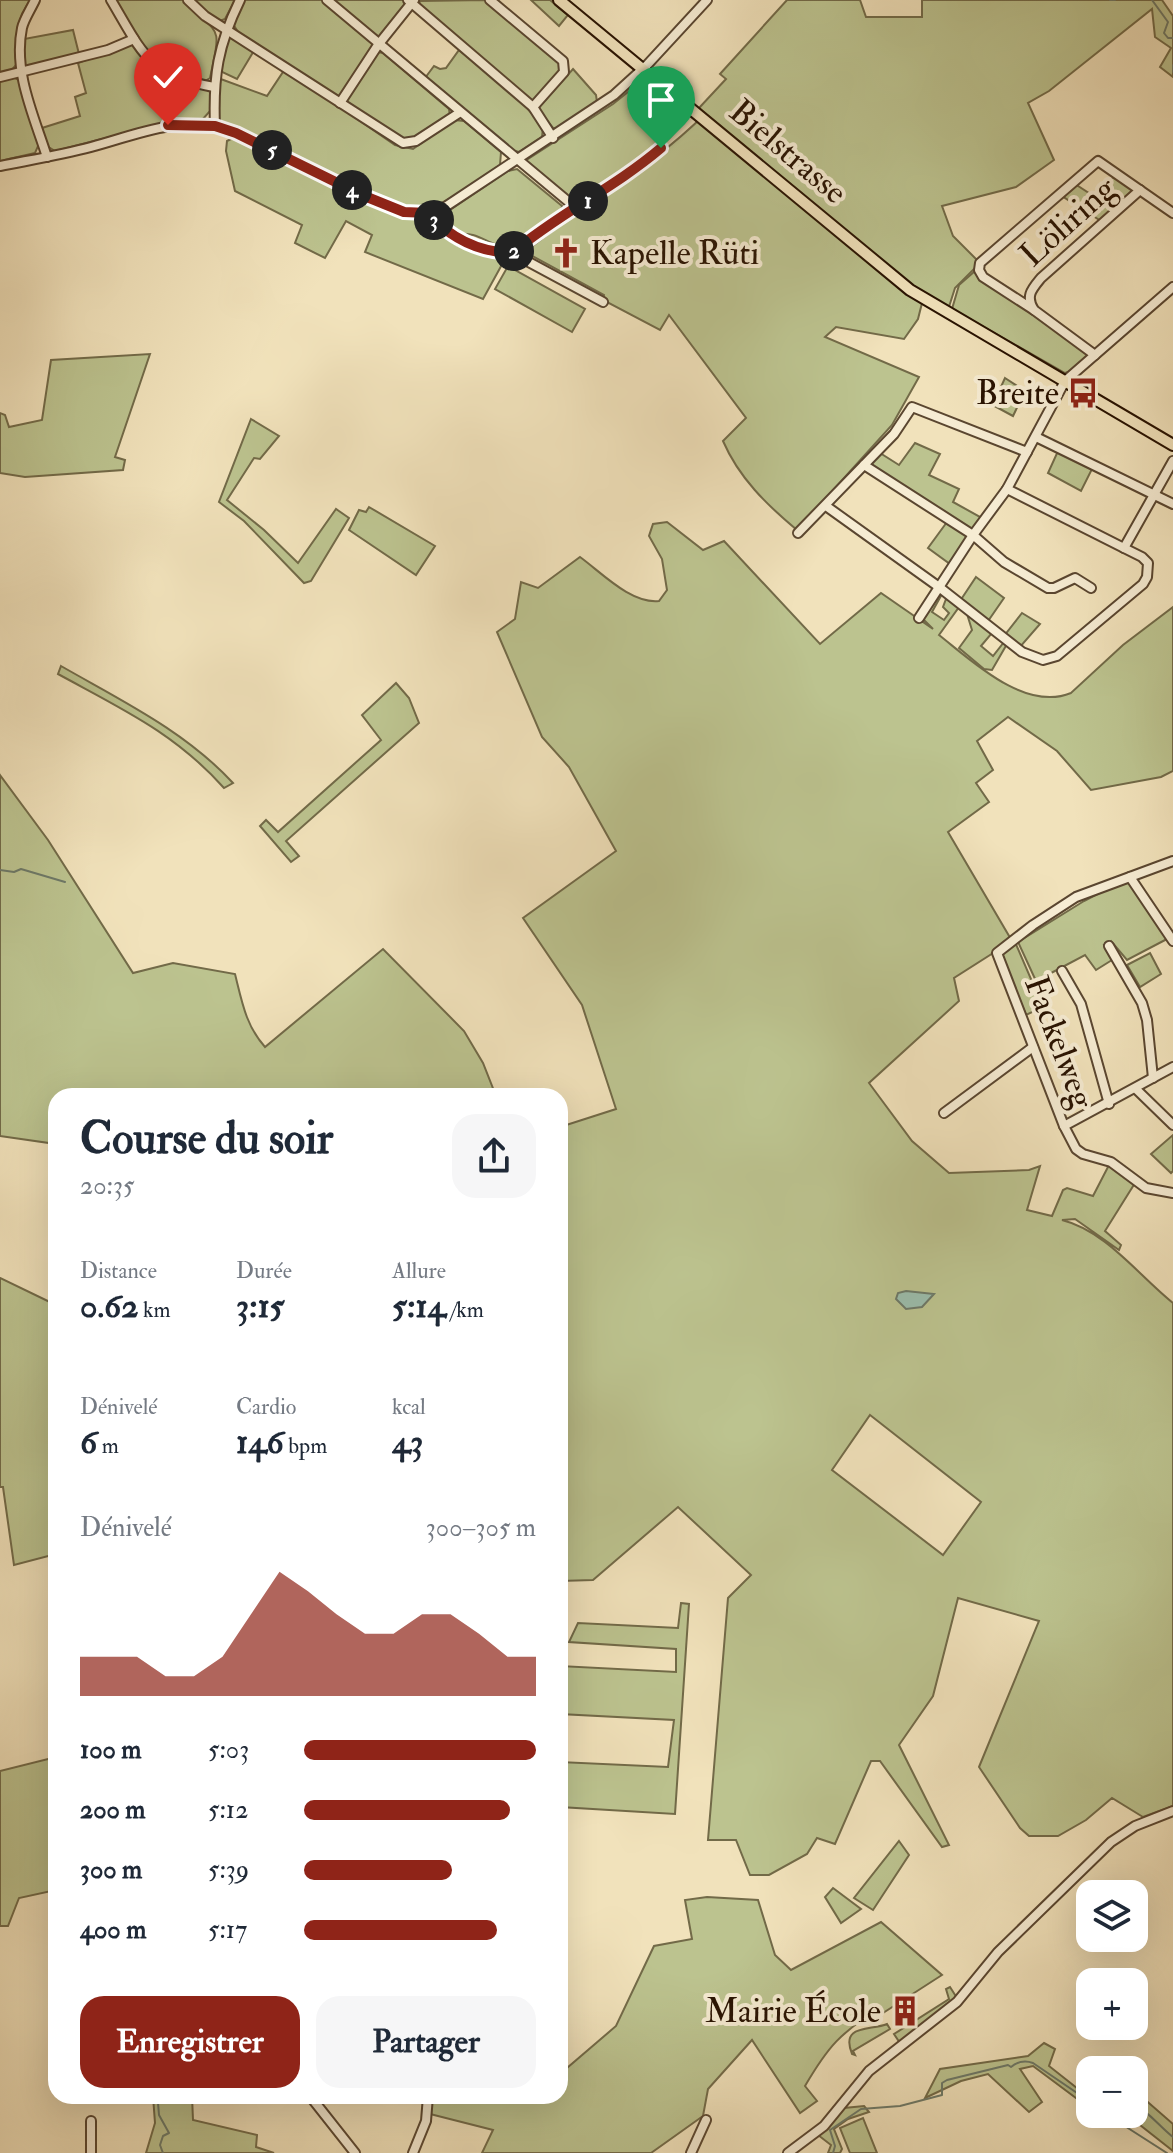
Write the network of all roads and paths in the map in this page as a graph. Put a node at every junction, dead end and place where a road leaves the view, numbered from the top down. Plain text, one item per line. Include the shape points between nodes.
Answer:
1 (35, 0) edge
2 (111, 0) edge
3 (188, 0) edge
4 (240, 0) edge
5 (327, 0) edge
6 (490, 0) edge
7 (559, 0) edge
8 (707, 0) edge
9 (411, 1) edge
10 (226, 29) junction
11 (134, 39) junction
12 (378, 45) junction
13 (643, 69) junction
14 (22, 73) junction
15 (0, 77) edge
16 (214, 87) junction
17 (340, 103) junction
18 (533, 107) junction
19 (459, 113) junction
20 (215, 126) junction
21 (553, 138) junction
22 (661, 148) dead end
23 (47, 157) junction
24 (516, 159) junction
25 (0, 166) edge
26 (1140, 190) junction
27 (576, 208) junction
28 (426, 213) junction
29 (1173, 213) edge
30 (512, 253) junction
31 (1173, 287) edge
32 (603, 302) dead end
33 (1034, 310) junction
34 (1095, 355) junction
35 (1065, 381) junction
36 (1036, 437) junction
37 (1173, 445) edge
38 (1027, 452) junction
39 (1173, 461) edge
40 (864, 465) junction
41 (1007, 489) junction
42 (1155, 494) junction
43 (1173, 504) edge
44 (826, 506) junction
45 (798, 533) dead end
46 (973, 535) junction
47 (1124, 548) junction
48 (939, 587) junction
49 (1091, 588) dead end
50 (919, 618) dead end
51 (1173, 861) edge
52 (1130, 877) junction
53 (1173, 941) edge
54 (1109, 946) dead end
55 (1062, 971) dead end
56 (1033, 1047) junction
57 (1173, 1067) edge
58 (1153, 1078) junction
59 (1136, 1089) junction
60 (1109, 1104) junction
61 (944, 1113) dead end
62 (1173, 1125) edge
63 (1064, 1126) junction
64 (1173, 1193) edge
65 (1173, 1811) edge
66 (316, 2104) edge
67 (427, 2104) edge
68 (706, 2120) dead end
69 (91, 2121) dead end
70 (91, 2153) edge
71 (355, 2153) edge
72 (413, 2153) edge
73 (691, 2153) edge
74 (788, 2153) edge

1 - 14 street via 23,25
2 - 11 street
3 - 10 street
4 - 10 street
5 - 12 street
6 - 18 street via 563,61 564,72
7 - 13 main road, Bielstrasse
8 - 13 street
9 - 12 street
9 - 18 street
10 - 16 street
10 - 17 street
11 - 14 street
11 - 16 street via 171,76
12 - 17 street
12 - 19 street
13 - 21 street
13 - 35 main road, Bielstrasse via 910,290
14 - 15 street
14 - 23 street
16 - 20 street
17 - 19 street via 403,143 416,141
18 - 21 street
19 - 24 street
20 - 23 street via 168,125
20 - 28 street via 362,195 404,212
21 - 24 street
22 - 27 street
23 - 25 street
24 - 27 street
24 - 28 street via 445,207
26 - 29 street
26 - 33 street, Löliring via 1041,278 1030,291
26 - 33 street via 1098,161 980,263 983,277
27 - 30 street
28 - 30 street via 457,239
30 - 32 street
31 - 34 street
33 - 34 street, Löliring
34 - 35 street
35 - 36 street
35 - 37 main road, Bielstrasse
36 - 38 street
36 - 42 street
38 - 40 street via 912,407
38 - 41 street
39 - 42 street
40 - 44 street
40 - 46 street
41 - 46 street
41 - 47 street
42 - 43 street
42 - 47 street
44 - 45 street
44 - 48 street
46 - 48 street
46 - 49 street via 1048,588 1075,578
47 - 48 street via 1148,563 1143,584 1056,657 1043,660 1022,652
48 - 50 street
51 - 52 street
52 - 53 street
52 - 56 street, Fackelweg via 1076,897 997,953
54 - 58 street via 1143,1005
55 - 60 street via 1081,1004
56 - 61 street
56 - 63 street, Fackelweg
57 - 58 street
58 - 59 street
59 - 60 street
59 - 62 street
60 - 63 street
63 - 64 street, Fackelweg via 1083,1154 1111,1162 1146,1188
65 - 74 street via 1111,1842 1008,1942 957,2002 869,2071 826,2124
66 - 71 street
67 - 72 street
68 - 73 street
69 - 70 street

